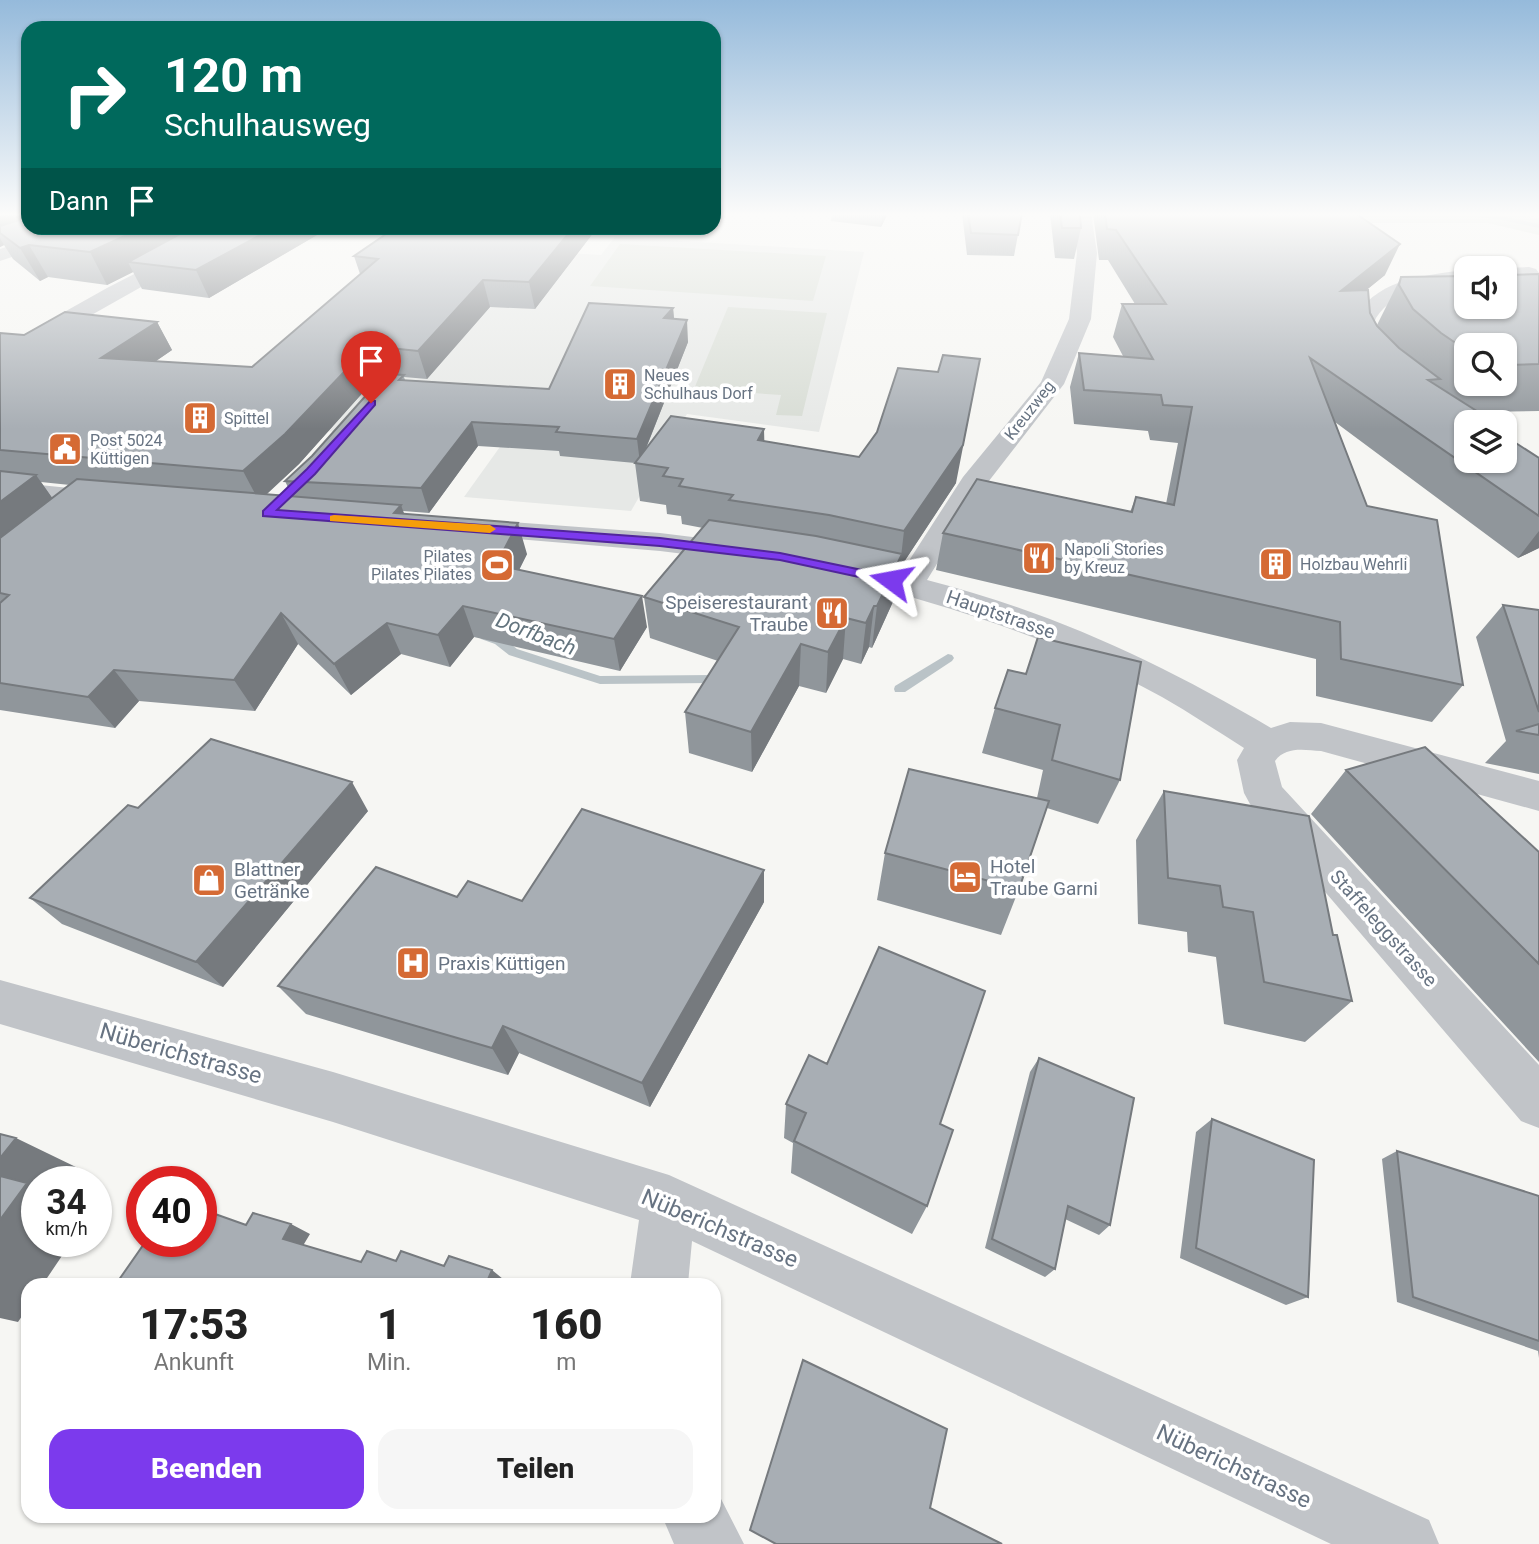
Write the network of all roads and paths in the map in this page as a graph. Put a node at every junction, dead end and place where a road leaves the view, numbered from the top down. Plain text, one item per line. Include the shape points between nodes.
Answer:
1 (127, 285) edge
2 (1084, 285) edge
3 (1411, 285) edge
4 (0, 357) edge
5 (1392, 375) edge
6 (0, 489) edge
7 (91, 498) junction
8 (131, 502) edge
9 (65, 519) edge
10 (441, 526) edge
11 (767, 555) edge
12 (820, 565) edge
13 (909, 584) junction
14 (1266, 744) junction
15 (1539, 796) edge
16 (0, 1002) edge
17 (1539, 1103) edge
18 (669, 1202) junction
19 (660, 1278) edge
20 (699, 1523) edge
21 (710, 1544) edge
22 (1405, 1544) edge

1 - 4 street
2 - 13 street, Kreuzweg via 1080,319 1052,384 973,483
3 - 5 street via 1373,307 1362,324 1363,339
6 - 7 street
7 - 8 street
7 - 9 street
10 - 11 street
12 - 13 street, Hauptstrasse
13 - 14 street, Hauptstrasse via 1081,642 1163,682
14 - 15 street via 1290,736 1321,737
14 - 17 street, Staffeleggstrasse via 1255,760 1264,793
16 - 18 street, Nüberichstrasse via 333,1097
18 - 19 street
18 - 22 street, Nüberichstrasse
20 - 21 street

